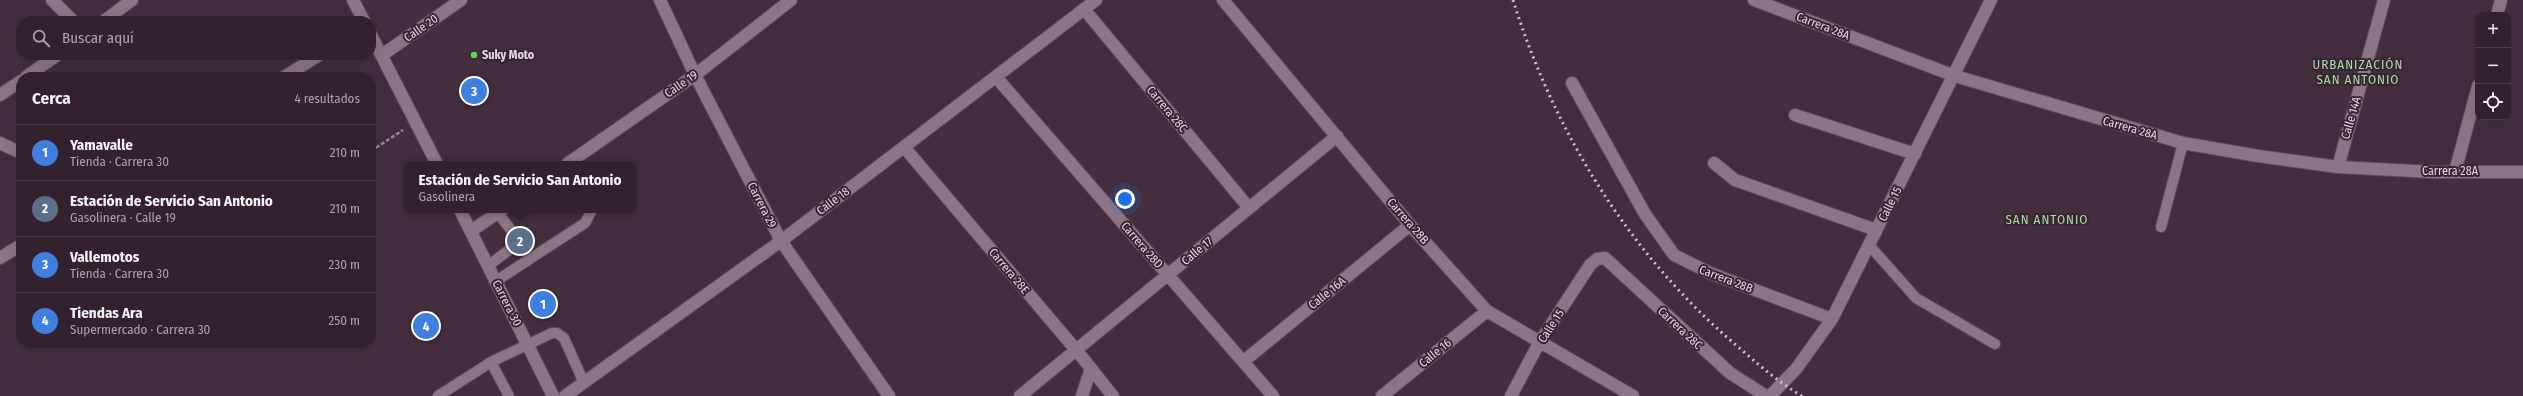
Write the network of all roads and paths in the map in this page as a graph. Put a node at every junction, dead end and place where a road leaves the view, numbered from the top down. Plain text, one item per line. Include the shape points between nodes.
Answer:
1 (52, 0) edge
2 (132, 0) edge
3 (353, 0) edge
4 (461, 0) edge
5 (660, 0) edge
6 (791, 0) edge
7 (1096, 0) edge
8 (1223, 0) edge
9 (1754, 0) edge
10 (1991, 0) edge
11 (2384, 0) edge
12 (2501, 0) edge
13 (1084, 9) junction
14 (2498, 12) edge
15 (68, 16) edge
16 (111, 16) edge
17 (361, 16) edge
18 (376, 44) edge
19 (382, 55) junction
20 (51, 60) edge
21 (311, 60) edge
22 (33, 72) edge
23 (292, 72) edge
24 (695, 75) junction
25 (1955, 76) junction
26 (996, 77) junction
27 (1572, 83) dead end
28 (16, 85) edge
29 (0, 96) edge
30 (2475, 97) edge
31 (1795, 115) dead end
32 (416, 122) junction
33 (1337, 136) junction
34 (0, 143) edge
35 (2183, 143) junction
36 (376, 147) edge
37 (904, 147) junction
38 (16, 151) edge
39 (1915, 154) junction
40 (436, 161) edge
41 (573, 161) edge
42 (1714, 163) dead end
43 (2338, 167) junction
44 (2455, 172) junction
45 (2523, 172) edge
46 (1249, 208) junction
47 (462, 213) edge
48 (497, 213) edge
49 (501, 213) edge
50 (591, 213) edge
51 (1410, 225) junction
52 (2161, 227) dead end
53 (1876, 230) junction
54 (471, 231) junction
55 (514, 234) dead end
56 (781, 241) junction
57 (1869, 245) junction
58 (514, 246) dead end
59 (16, 248) edge
60 (0, 258) edge
61 (1597, 259) joint
62 (488, 266) junction
63 (1168, 275) junction
64 (496, 281) junction
65 (1488, 311) junction
66 (1832, 319) junction
67 (1540, 343) junction
68 (528, 344) junction
69 (1995, 344) dead end
70 (1077, 351) junction
71 (1244, 361) junction
72 (491, 362) junction
73 (1092, 368) junction
74 (584, 383) junction
75 (438, 396) edge
76 (509, 396) edge
77 (553, 396) edge
78 (565, 396) edge
79 (889, 396) edge
80 (1020, 396) edge
81 (1082, 396) edge
82 (1113, 396) edge
83 (1272, 396) edge
84 (1382, 396) edge
85 (1511, 396) edge
86 (1632, 396) edge
87 (1766, 396) edge
88 (1770, 396) edge

1 - 15 street
2 - 16 street
3 - 17 street
4 - 19 street, Calle 20
5 - 24 street, Carrera 29
6 - 24 street, Calle 19
7 - 13 street, Calle 18
8 - 33 street, Carrera 28B
9 - 25 street, Carrera 28A
10 - 25 street, Calle 15
11 - 43 street, Calle 14A
12 - 14 street
13 - 26 street, Calle 18
13 - 46 street, Carrera 28C
18 - 19 street
19 - 32 street
20 - 22 street
21 - 23 street
24 - 41 street, Calle 19
24 - 56 street, Carrera 29
25 - 35 street, Carrera 28A
25 - 39 street, Calle 15
26 - 37 street, Calle 18
26 - 63 street, Carrera 28D
27 - 66 street, Carrera 28B via 1645,214 1674,255 1710,273
28 - 29 street
30 - 44 street
31 - 39 street
32 - 36 path
32 - 40 street
33 - 46 street, Calle 17
33 - 51 street, Carrera 28B
34 - 38 street
35 - 43 street, Carrera 28A
35 - 52 lane
37 - 56 street, Calle 18
37 - 70 street, Carrera 28E
39 - 53 street, Calle 15
42 - 53 street via 1735,180
43 - 44 street, Carrera 28A
44 - 45 street, Carrera 28A
46 - 63 street, Calle 17
47 - 54 street, Carrera 30
48 - 54 street
49 - 55 lane
50 - 64 lane via 586,223
51 - 65 street, Carrera 28B
51 - 71 street, Calle 16A
53 - 57 street, Calle 15
54 - 62 street, Carrera 30
56 - 74 street, Calle 18
56 - 79 street, Carrera 29
57 - 66 street, Calle 15
57 - 69 lane via 1916,298
58 - 62 lane
59 - 60 street
61 - 67 street, Calle 15 via 1590,265
61 - 87 street, Carrera 28C via 1605,258 1730,373
62 - 64 street, Carrera 30
63 - 70 street, Calle 17
63 - 71 street, Carrera 28D
64 - 68 street, Carrera 30
65 - 67 street, Carrera 28B
65 - 84 street, Calle 16
66 - 88 street, Calle 15 via 1796,369
67 - 85 street, Calle 15
67 - 86 street, Carrera 28B
68 - 72 lane
68 - 74 lane via 557,333 564,338
68 - 77 street, Carrera 30
70 - 73 street, Carrera 28E
70 - 80 street, Calle 17
71 - 83 street, Carrera 28D
72 - 75 lane
72 - 76 lane
73 - 81 street
73 - 82 street, Carrera 28E
74 - 78 street, Calle 18

